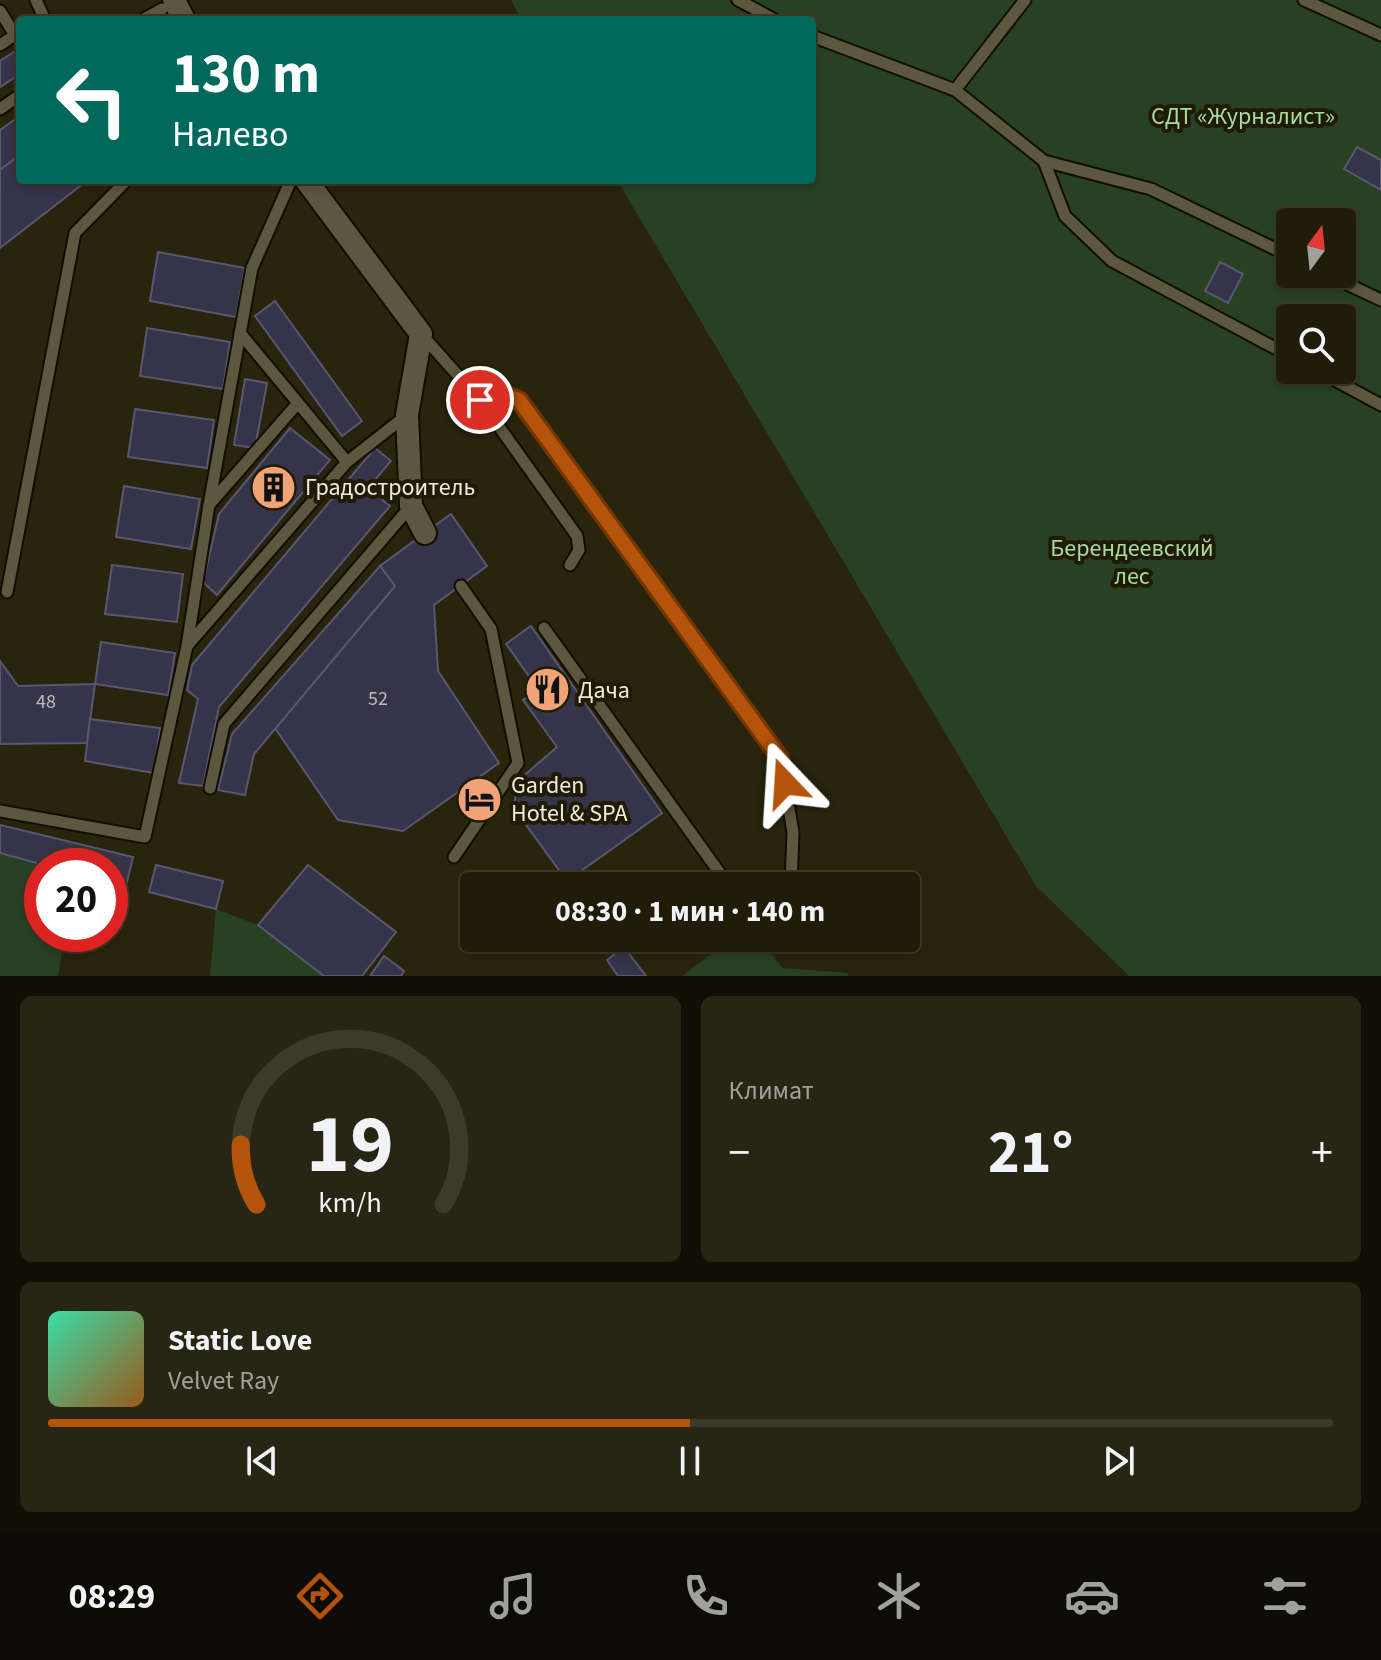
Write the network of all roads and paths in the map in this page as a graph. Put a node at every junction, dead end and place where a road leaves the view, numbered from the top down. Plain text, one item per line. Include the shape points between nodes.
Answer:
1 (738, 0) edge
2 (1025, 0) edge
3 (1304, 0) edge
4 (0, 11) edge
5 (768, 16) edge
6 (1381, 35) edge
7 (816, 38) edge
8 (0, 45) edge
9 (955, 90) junction
10 (1044, 161) junction
11 (123, 184) edge
12 (289, 184) edge
13 (309, 184) edge
14 (1276, 249) edge
15 (1356, 288) edge
16 (1381, 300) edge
17 (240, 333) junction
18 (421, 334) junction
19 (1276, 349) edge
20 (1342, 384) edge
21 (480, 400) junction
22 (298, 403) junction
23 (1381, 405) edge
24 (407, 415) junction
25 (347, 462) junction
26 (209, 505) junction
27 (411, 506) junction
28 (425, 533) dead end
29 (570, 565) dead end
30 (461, 586) dead end
31 (7, 592) dead end
32 (544, 628) dead end
33 (187, 646) junction
34 (210, 788) dead end
35 (0, 811) edge
36 (454, 857) dead end
37 (719, 872) edge
38 (792, 872) edge

1 - 5 lane
2 - 9 lane
3 - 6 lane
4 - 8 lane via 15,35
7 - 9 lane
9 - 10 lane
10 - 14 lane via 1151,189
10 - 19 lane via 1065,216 1112,261
11 - 31 lane via 75,233
12 - 17 lane via 252,268
13 - 18 street
15 - 16 lane
17 - 22 lane
17 - 26 lane
18 - 21 lane
18 - 24 street
20 - 23 lane
21 - 29 lane via 577,536 579,550
21 - 38 lane via 505,395 519,400 780,758 793,832
22 - 25 lane
22 - 26 lane
24 - 25 lane
24 - 27 street
25 - 33 lane
26 - 33 lane
27 - 28 street
27 - 34 lane via 224,724
30 - 36 lane via 491,629 518,763
32 - 37 lane
33 - 35 lane via 145,837

